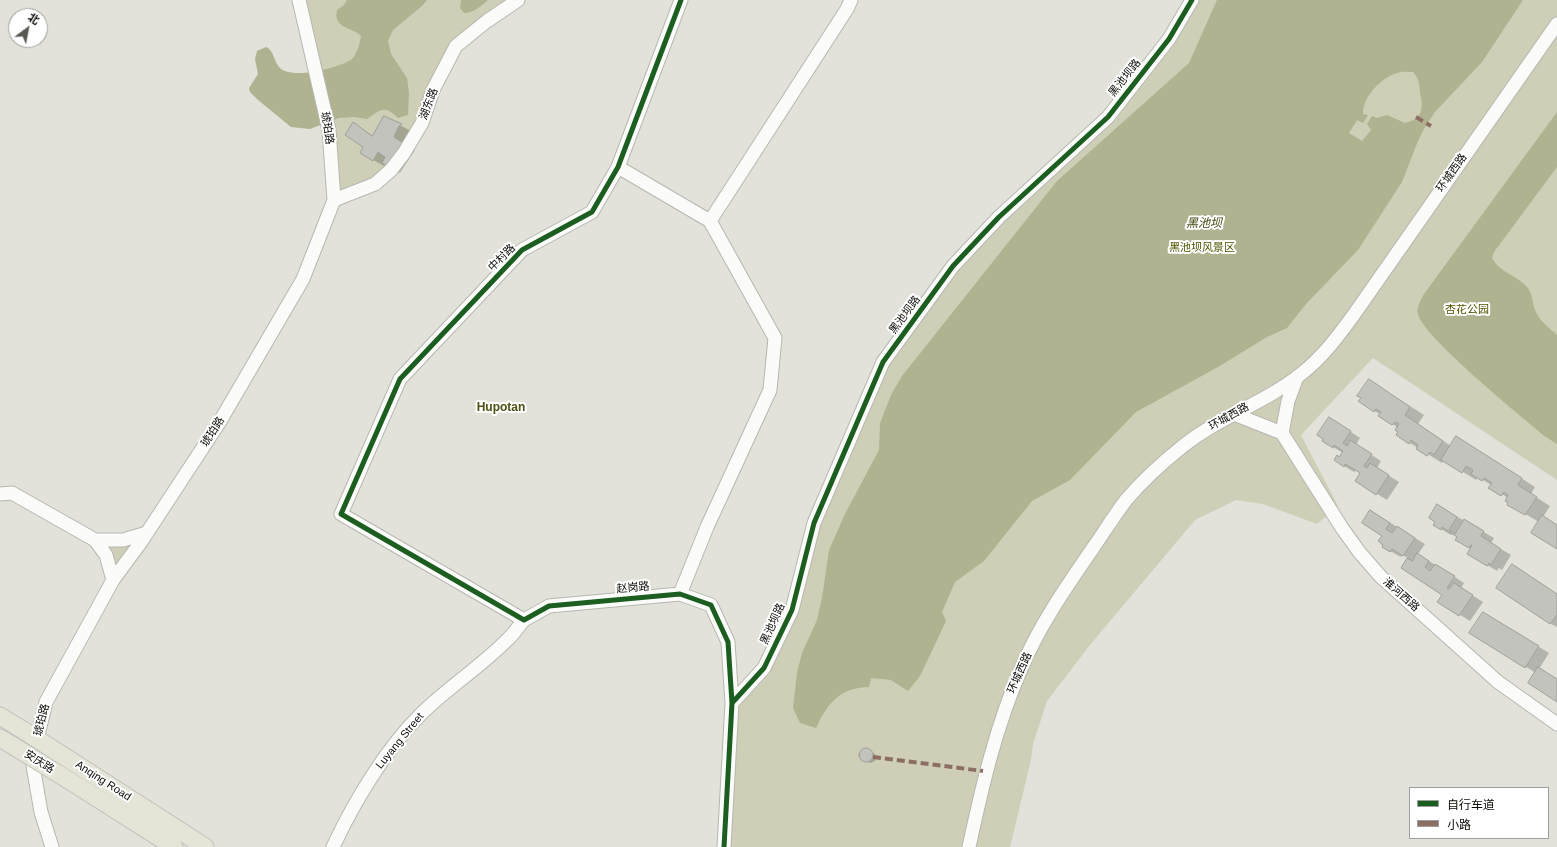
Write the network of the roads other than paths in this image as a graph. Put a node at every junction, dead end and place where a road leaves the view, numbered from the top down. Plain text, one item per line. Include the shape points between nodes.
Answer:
1 (300, 0) edge
2 (681, 0) edge
3 (851, 0) edge
4 (1192, 0) edge
5 (517, 1) edge
6 (1557, 24) edge
7 (618, 167) junction
8 (334, 200) junction
9 (710, 221) junction
10 (1297, 377) junction
11 (1234, 414) junction
12 (1282, 433) junction
13 (0, 494) edge
14 (147, 533) junction
15 (95, 540) junction
16 (113, 580) junction
17 (680, 594) junction
18 (524, 620) junction
19 (732, 703) junction
20 (0, 716) edge
21 (1557, 724) edge
22 (0, 738) edge
23 (78, 786) joint
24 (52, 847) edge
25 (174, 847) edge
26 (205, 847) edge
27 (333, 847) edge
28 (724, 847) edge
29 (970, 847) edge

1 - 8 street, 琥珀路 via 329,130
2 - 7 street, 中村路
3 - 9 street
4 - 19 street, 黑池坝路 via 1169,39 1108,117 999,217 953,266 883,362 814,523 792,610 764,668
5 - 8 street, 湖东路 via 456,46 434,90 422,123 391,170 375,184
6 - 10 street, 环城西路 via 1340,333 1321,356
7 - 9 street
7 - 18 street, 中村路 via 592,212 522,250 400,379 341,514
8 - 14 street, 琥珀路 via 303,279 219,423
9 - 17 street via 775,338 770,390 707,527
10 - 11 street, 环城西路
10 - 12 street via 1284,414
11 - 12 street
11 - 29 street, 环城西路 via 1184,445 1128,498 1051,612 1021,668 1003,714 978,804
12 - 21 street, 淮河西路 via 1342,528 1381,577 1498,682
13 - 15 street via 12,493
14 - 15 street via 123,540
14 - 16 street, 琥珀路
15 - 16 street via 106,555
16 - 24 street, 琥珀路 via 46,702 32,760 41,812
17 - 18 street, 赵岗路 via 549,606
17 - 19 street, 赵岗路 via 712,605 728,642
18 - 27 street, Luyang Street via 507,641 420,715 400,738 365,786
19 - 28 street, 赵岗路
20 - 26 main road, Anqing Road, bridge
22 - 23 main road, 安庆路, bridge
23 - 25 main road, Anqing Road

